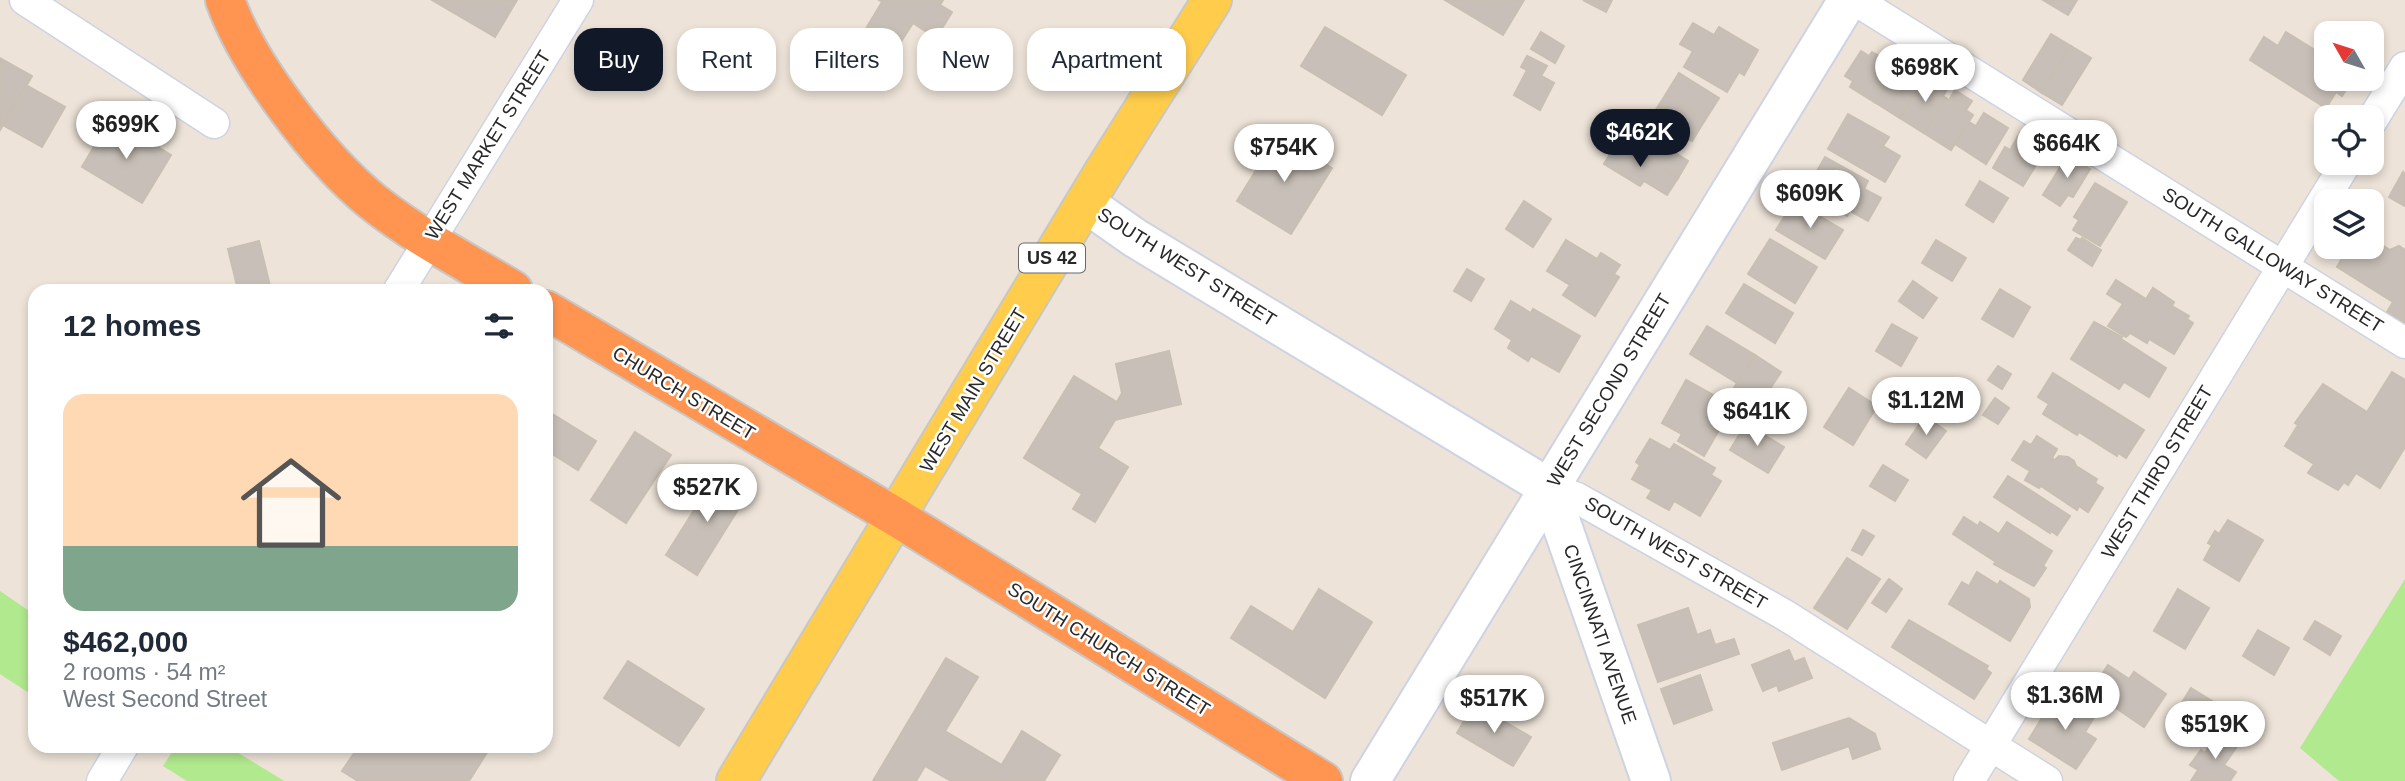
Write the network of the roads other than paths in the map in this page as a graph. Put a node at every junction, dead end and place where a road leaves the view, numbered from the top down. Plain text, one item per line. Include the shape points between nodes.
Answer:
1 (25, 0) edge
2 (225, 0) edge
3 (578, 0) edge
4 (1212, 0) edge
5 (1848, 0) edge
6 (1855, 0) edge
7 (2405, 67) edge
8 (2382, 105) edge
9 (214, 123) dead end
10 (2339, 175) edge
11 (1085, 203) junction
12 (429, 240) junction
13 (2283, 266) junction
14 (403, 284) edge
15 (503, 284) edge
16 (553, 314) edge
17 (2405, 343) edge
18 (1549, 488) junction
19 (896, 517) junction
20 (1991, 745) junction
21 (119, 753) edge
22 (102, 781) edge
23 (736, 781) edge
24 (1323, 781) edge
25 (1370, 781) edge
26 (1651, 781) edge
27 (1969, 781) edge
28 (2047, 781) edge

1 - 9 street
2 - 12 highway via 248,50 280,99 329,158 372,201
3 - 12 street, WEST MARKET STREET
4 - 11 main road, WEST MAIN STREET / US 42
5 - 18 main road, WEST SECOND STREET
6 - 13 street, SOUTH GALLOWAY STREET
7 - 8 street
10 - 13 street, WEST THIRD STREET
11 - 18 main road, SOUTH WEST STREET via 1135,238
11 - 19 main road, WEST MAIN STREET / US 42
12 - 14 street, WEST MARKET STREET
12 - 15 highway
13 - 17 street, SOUTH GALLOWAY STREET
13 - 20 street, WEST THIRD STREET
16 - 19 highway, CHURCH STREET
18 - 20 street, SOUTH WEST STREET via 1585,502 1783,614
18 - 25 main road, WEST SECOND STREET
18 - 26 main road, CINCINNATI AVENUE
19 - 23 main road, WEST MAIN STREET
19 - 24 highway, SOUTH CHURCH STREET
20 - 27 street, WEST THIRD STREET
20 - 28 street, SOUTH WEST STREET
21 - 22 street

